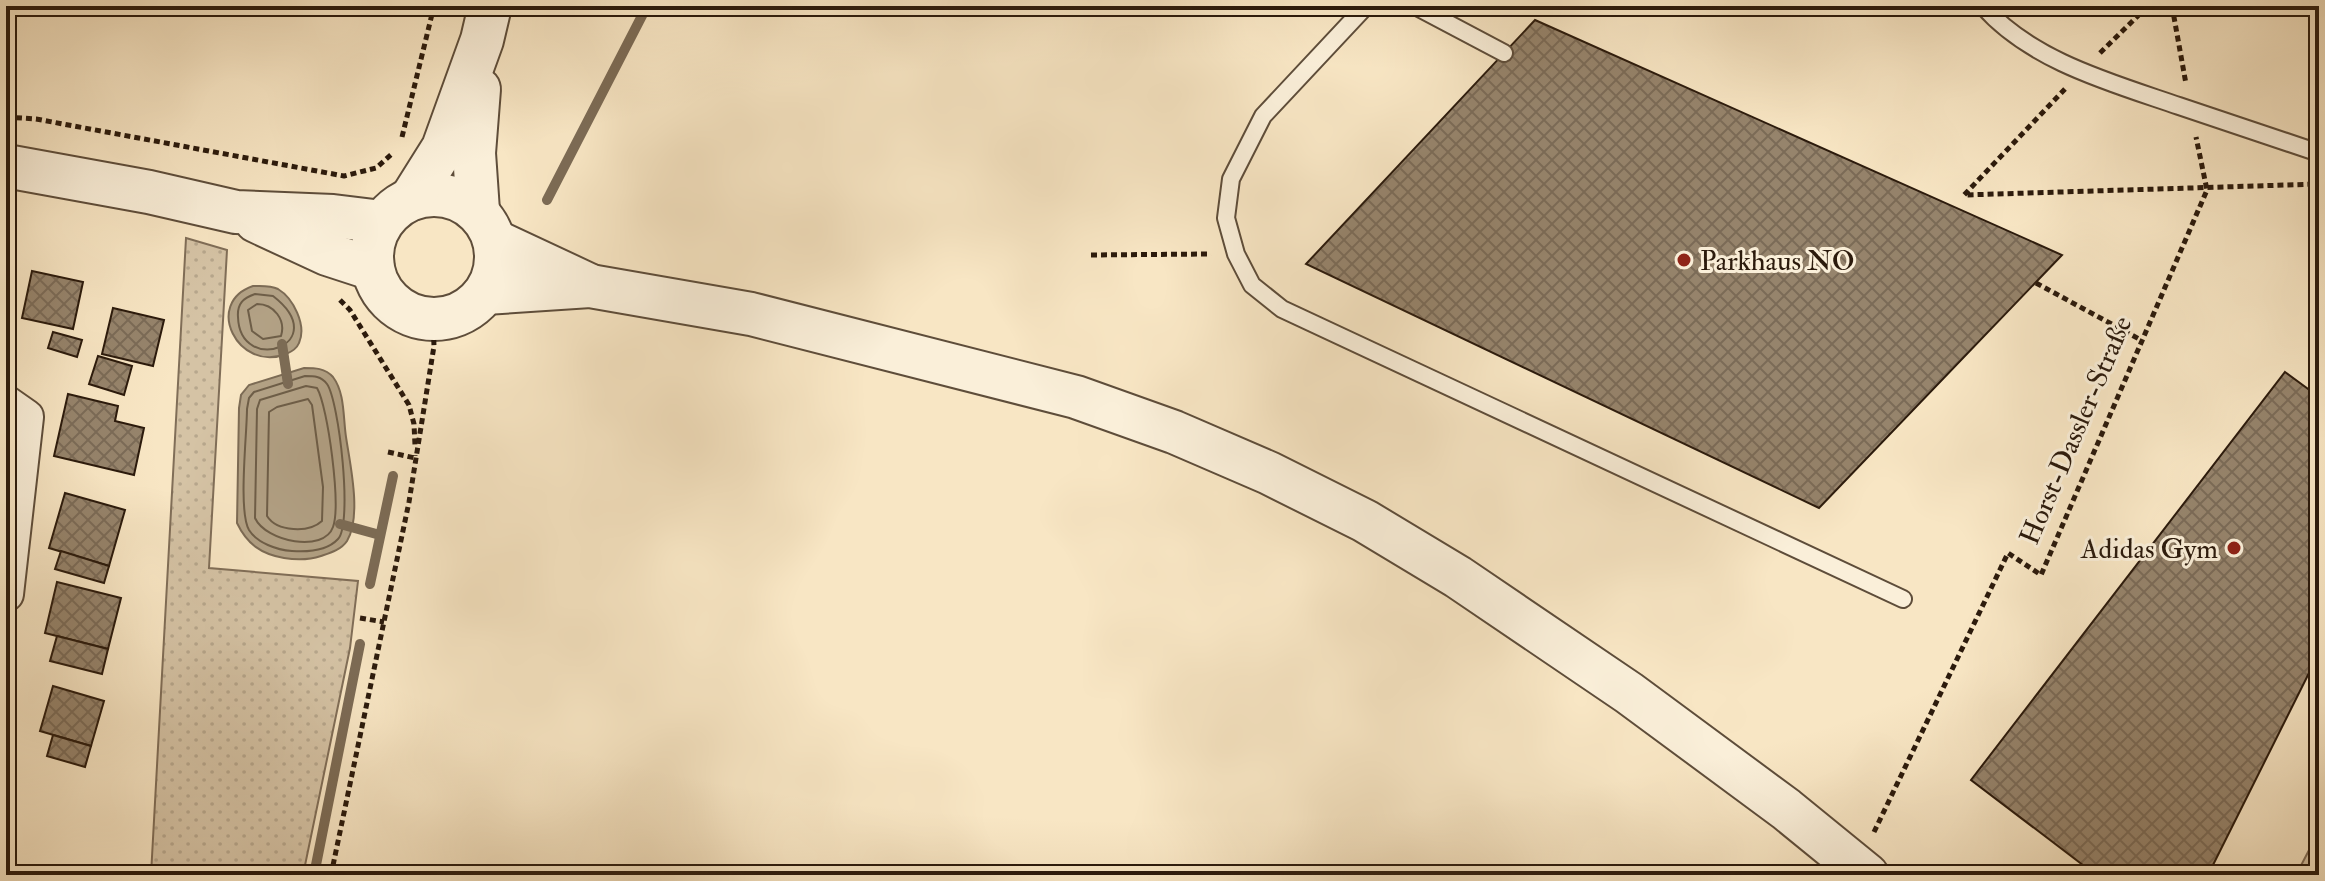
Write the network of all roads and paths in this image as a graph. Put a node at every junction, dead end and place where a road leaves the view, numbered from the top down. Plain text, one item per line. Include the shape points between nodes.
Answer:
1 (434, 6) edge
2 (1366, 6) edge
3 (1415, 6) edge
4 (1983, 6) edge
5 (2148, 6) edge
6 (2172, 6) edge
7 (486, 23) edge
8 (1504, 53) dead end
9 (2082, 70) junction
10 (2190, 110) junction
11 (6, 117) edge
12 (2319, 153) edge
13 (6, 166) edge
14 (344, 176) junction
15 (2319, 184) edge
16 (2207, 190) junction
17 (396, 210) junction
18 (486, 226) junction
19 (330, 235) junction
20 (1236, 254) junction
21 (1091, 255) dead end
22 (373, 269) junction
23 (2036, 283) dead end
24 (590, 286) junction
25 (485, 293) junction
26 (433, 319) junction
27 (2141, 340) junction
28 (6, 403) edge
29 (388, 452) dead end
30 (415, 458) junction
31 (6, 594) edge
32 (1903, 599) dead end
33 (360, 618) dead end
34 (384, 622) junction
35 (2311, 694) dead end
36 (2319, 698) edge
37 (1874, 833) dead end
38 (331, 875) edge
39 (1867, 875) edge

1 - 14 path via 403,136 376,168
2 - 20 lane via 1263,116 1231,179 1226,218
3 - 8 lane
4 - 9 lane via 2011,32
5 - 9 path
6 - 10 path
7 - 17 street via 443,148
7 - 18 street via 474,153
9 - 10 lane
9 - 16 path via 1964,195
10 - 12 lane
10 - 16 path
11 - 14 path
13 - 19 street via 149,192
14 - 19 path
15 - 16 path
16 - 27 path, Horst-Dassler-Straße
17 - 18 street via 428,194 446,195 463,201
17 - 19 street
17 - 22 street via 375,237
18 - 24 street
18 - 25 street via 496,268
19 - 22 street
19 - 30 path via 323,281 350,310 409,405
20 - 21 path
20 - 32 lane via 1252,285 1282,309
22 - 26 street via 380,289 394,305
23 - 27 path
24 - 25 street
24 - 39 street via 751,314 1076,397 1269,473 1365,521 1458,577 1629,693
25 - 26 street via 453,317
26 - 30 path via 434,346
27 - 37 path, Horst-Dassler-Straße via 2041,575 2008,553
28 - 31 street via 26,417
29 - 30 path
30 - 34 path
33 - 34 path
34 - 38 path
35 - 36 path

